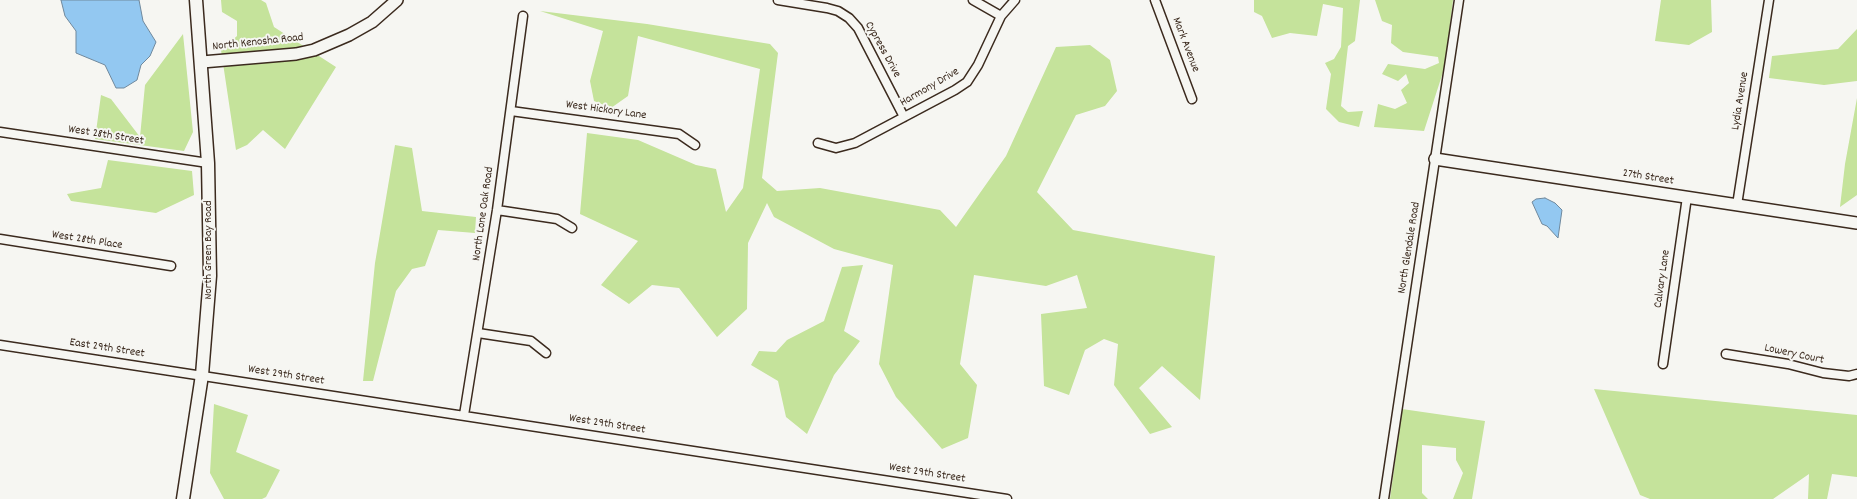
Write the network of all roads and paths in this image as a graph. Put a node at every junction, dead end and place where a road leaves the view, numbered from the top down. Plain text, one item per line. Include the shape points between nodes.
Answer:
1 (196, 0) edge
2 (397, 0) edge
3 (778, 0) edge
4 (973, 0) edge
5 (1015, 0) edge
6 (1155, 0) edge
7 (1459, 0) edge
8 (1769, 0) edge
9 (523, 16) dead end
10 (1001, 16) junction
11 (202, 62) junction
12 (1192, 99) dead end
13 (511, 110) junction
14 (904, 117) junction
15 (0, 132) edge
16 (818, 143) dead end
17 (695, 145) dead end
18 (1435, 159) junction
19 (208, 163) junction
20 (1687, 197) junction
21 (1737, 205) junction
22 (497, 210) junction
23 (1857, 223) edge
24 (572, 228) dead end
25 (0, 239) edge
26 (170, 266) dead end
27 (478, 333) junction
28 (0, 344) edge
29 (546, 353) dead end
30 (1726, 354) dead end
31 (1663, 364) dead end
32 (1857, 374) edge
33 (202, 376) junction
34 (464, 415) junction
35 (183, 499) edge
36 (1007, 499) edge
37 (1384, 499) edge

1 - 11 main road, North Green Bay Road
2 - 11 street, North Kenosha Road via 372,22 314,50 296,54
3 - 14 street, Cypress Drive via 827,8 849,18 858,28
4 - 10 street
5 - 10 street, Harmony Drive
6 - 12 street, Mark Avenue
7 - 18 street, North Glendale Road
8 - 21 street, Lydia Avenue
9 - 13 street, North Lone Oak Road
10 - 14 street, Harmony Drive via 967,82
11 - 19 main road, North Green Bay Road
13 - 17 street, West Hickory Lane via 679,134
13 - 22 street, North Lone Oak Road
14 - 16 street, Harmony Drive via 855,143 836,148
15 - 19 street, West 28th Street
18 - 20 street, 27th Street
18 - 37 street, North Glendale Road
19 - 33 main road, North Green Bay Road via 210,276
20 - 21 street, 27th Street
20 - 31 street, Calvary Lane
21 - 23 street, 27th Street
22 - 24 street via 557,219
22 - 27 street, North Lone Oak Road
25 - 26 street, West 28th Place
27 - 29 street via 531,341
27 - 34 street, North Lone Oak Road
28 - 33 street, East 29th Street
30 - 32 street, Lowery Court via 1788,364 1823,373 1849,376
33 - 34 street, West 29th Street
33 - 35 main road, North Green Bay Road
34 - 36 street, West 29th Street

